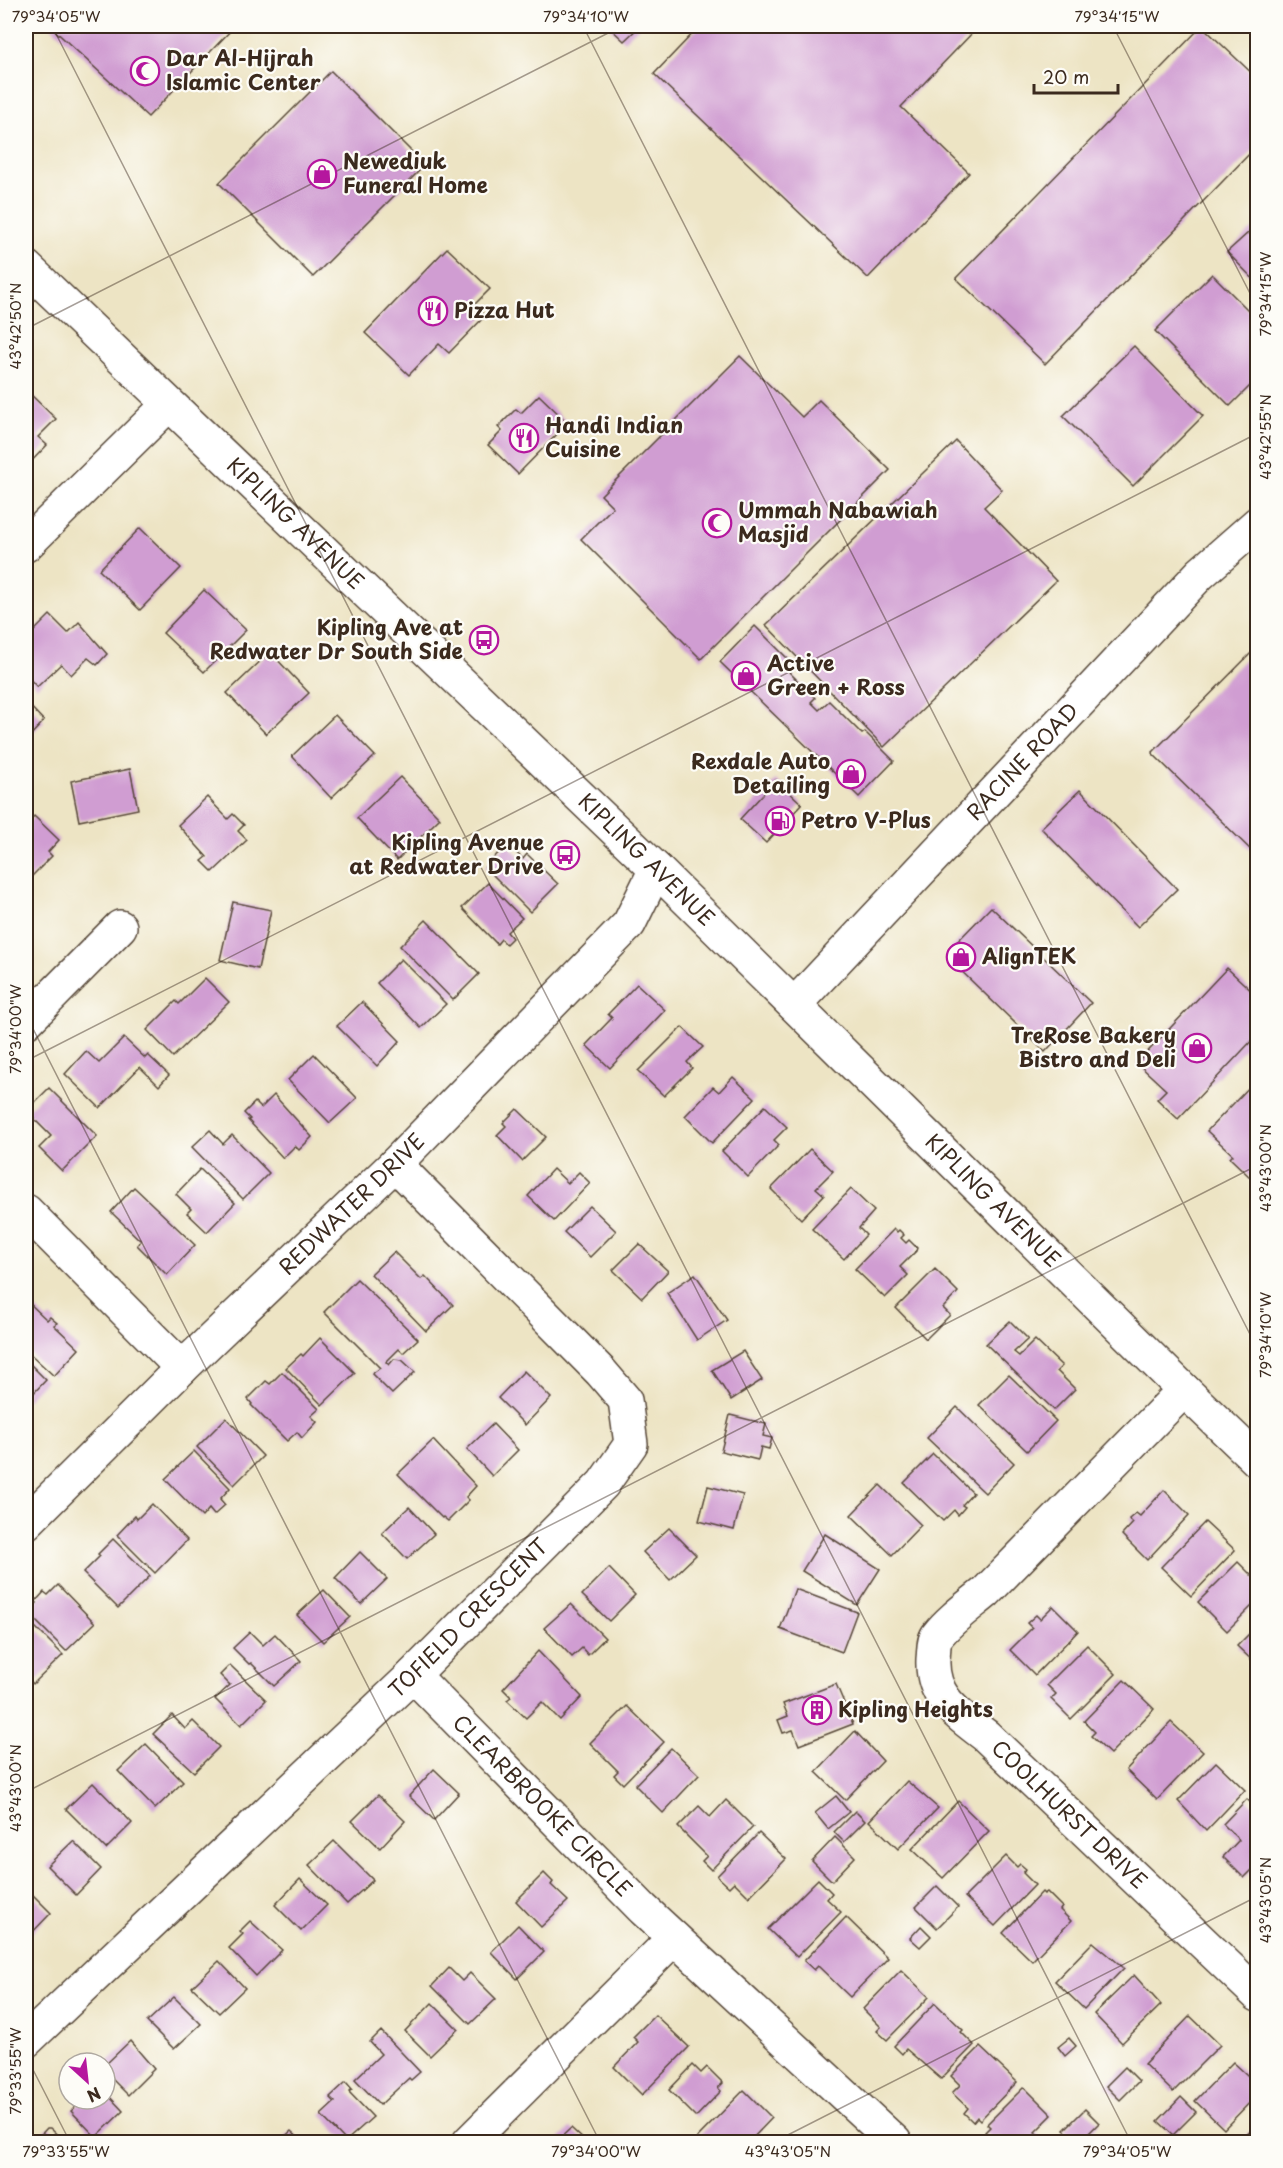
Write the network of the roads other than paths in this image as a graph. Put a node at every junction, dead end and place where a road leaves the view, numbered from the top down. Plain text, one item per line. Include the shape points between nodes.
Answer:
1 (26, 267) edge
2 (168, 405) junction
3 (1257, 523) edge
4 (26, 545) edge
5 (656, 869) junction
6 (120, 927) dead end
7 (794, 1005) junction
8 (26, 1022) edge
9 (395, 1164) junction
10 (26, 1211) edge
11 (182, 1368) junction
12 (1184, 1390) junction
13 (1257, 1461) edge
14 (26, 1523) edge
15 (413, 1675) junction
16 (674, 1938) junction
17 (1257, 1995) edge
18 (26, 2042) edge
19 (469, 2142) edge
20 (895, 2142) edge

1 - 2 street, KIPLING AVENUE
2 - 4 street
2 - 5 street, KIPLING AVENUE
3 - 7 street, RACINE ROAD via 1200,574
5 - 7 street, KIPLING AVENUE
5 - 9 street, REDWATER DRIVE via 629,924
6 - 8 street
7 - 12 street, KIPLING AVENUE
9 - 11 street, REDWATER DRIVE
9 - 15 street, TOFIELD CRESCENT via 625,1400 632,1444 603,1484
10 - 11 street
11 - 14 street, REDWATER DRIVE
12 - 13 street, KIPLING AVENUE
12 - 17 street, COOLHURST DRIVE via 986,1592 951,1621 935,1639 933,1668 938,1689 950,1708 986,1736
15 - 16 street, CLEARBROOKE CIRCLE
15 - 18 street, TOFIELD CRESCENT
16 - 19 street
16 - 20 street, CLEARBROOKE CIRCLE

